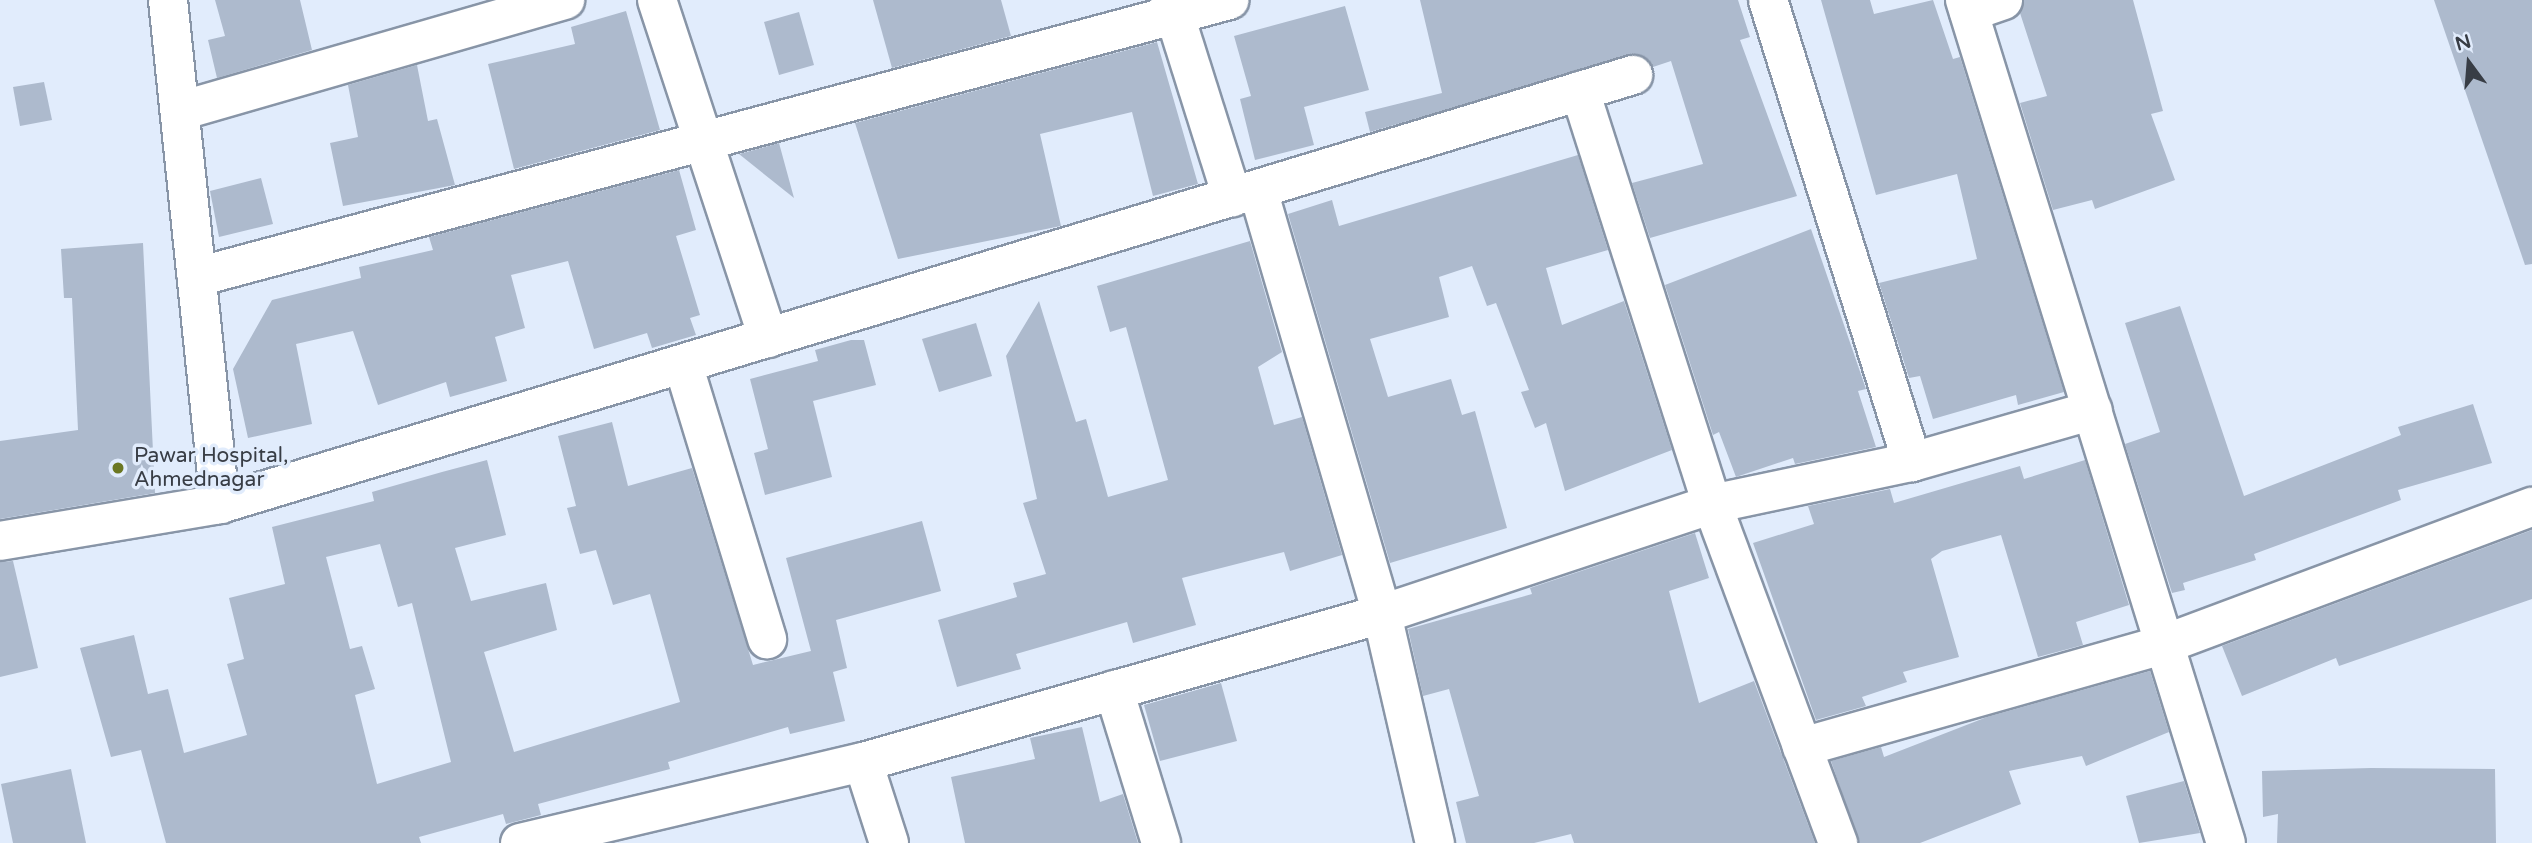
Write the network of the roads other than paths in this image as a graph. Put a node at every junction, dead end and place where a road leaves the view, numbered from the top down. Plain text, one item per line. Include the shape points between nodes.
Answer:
1 (168, 0) edge
2 (565, 0) edge
3 (657, 0) edge
4 (1229, 0) edge
5 (1768, 0) edge
6 (1979, 4) edge
7 (1173, 9) edge
8 (1633, 75) dead end
9 (1580, 92) junction
10 (180, 111) junction
11 (704, 143) junction
12 (1245, 193) junction
13 (197, 277) junction
14 (768, 338) junction
15 (683, 364) junction
16 (2093, 410) junction
17 (1912, 462) junction
18 (220, 504) junction
19 (1712, 504) junction
20 (2532, 508) edge
21 (0, 541) edge
22 (1382, 614) junction
23 (767, 639) dead end
24 (2165, 644) junction
25 (1114, 690) junction
26 (1802, 747) junction
27 (863, 762) junction
28 (520, 843) edge
29 (889, 843) edge
30 (1161, 843) edge
31 (1434, 843) edge
32 (1838, 843) edge
33 (2226, 843) edge

1 - 10 street
2 - 10 street
3 - 11 street
4 - 7 street
5 - 17 street
6 - 16 street
7 - 11 street
7 - 12 street
8 - 9 street
9 - 12 street
9 - 19 street
10 - 13 street
11 - 13 street
11 - 14 street
12 - 14 street
12 - 22 street
13 - 18 street
14 - 15 street
15 - 18 street
15 - 23 street
16 - 17 street
16 - 24 street
17 - 19 street
18 - 21 street
19 - 22 street
19 - 26 street
20 - 24 street
22 - 25 street
22 - 31 street
24 - 26 street
24 - 33 street
25 - 27 street
25 - 30 street
26 - 32 street
27 - 28 street
27 - 29 street

